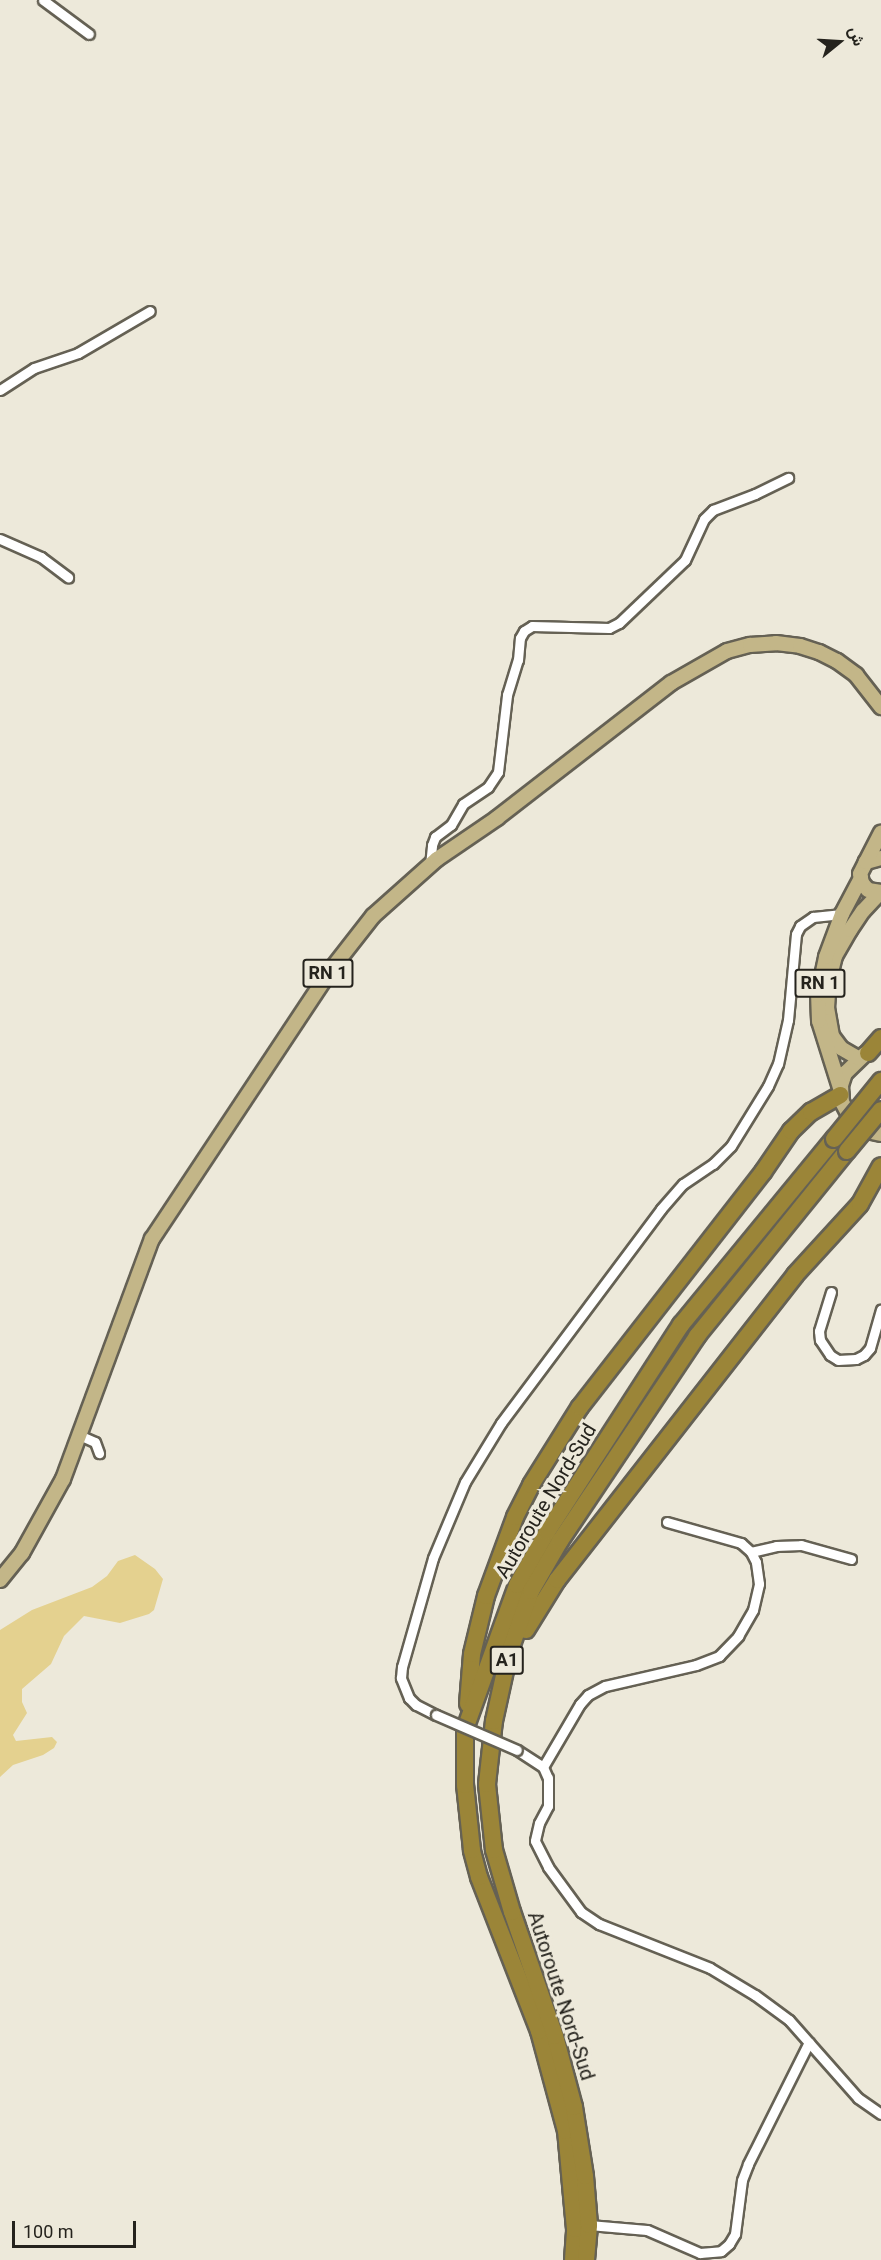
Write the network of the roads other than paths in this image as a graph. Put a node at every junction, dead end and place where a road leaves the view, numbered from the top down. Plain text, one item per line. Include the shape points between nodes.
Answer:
1 (43, 0) edge
2 (90, 34) dead end
3 (150, 311) dead end
4 (0, 390) edge
5 (788, 478) dead end
6 (0, 539) edge
7 (68, 577) dead end
8 (881, 707) edge
9 (881, 833) edge
10 (881, 839) edge
11 (876, 859) edge
12 (430, 865) junction
13 (861, 878) junction
14 (881, 892) edge
15 (842, 914) junction
16 (881, 1038) edge
17 (869, 1054) edge
18 (881, 1081) edge
19 (841, 1093) junction
20 (881, 1110) edge
21 (881, 1134) edge
22 (881, 1166) edge
23 (831, 1292) dead end
24 (881, 1310) edge
25 (79, 1435) junction
26 (99, 1453) dead end
27 (667, 1522) dead end
28 (752, 1552) junction
29 (851, 1559) dead end
30 (0, 1580) edge
31 (494, 1721) junction
32 (465, 1729) junction
33 (543, 1767) junction
34 (809, 2042) junction
35 (881, 2114) edge
36 (589, 2225) junction
37 (573, 2260) edge
38 (586, 2260) edge

1 - 2 street
3 - 4 street via 78,353 34,368
5 - 12 street via 713,510 704,519 685,560 619,623 609,628 532,626 524,631 507,695 498,772 494,781 463,804 450,825 435,837
6 - 7 street via 41,558
8 - 12 main road, RN 1 via 856,675 819,652 777,644 727,651 671,683
9 - 11 main road
10 - 11 main road
11 - 13 main road via 861,869
12 - 25 main road, RN 1 via 373,916 330,971 152,1239
13 - 14 main road via 868,890
13 - 15 main road, RN 1
14 - 17 main road, RN 1 via 862,911 835,956 829,980 827,1008 832,1036 841,1048
15 - 19 main road, RN 1 via 824,965 817,1010
15 - 33 street, bridge via 813,917 796,934 788,1020 778,1064 731,1146 683,1184 661,1209 501,1423 465,1482 433,1558 402,1667 401,1678 409,1698 436,1715 517,1750
16 - 17 highway
17 - 19 main road via 845,1073
18 - 32 highway, Autoroute Nord-Sud / A1, bridge via 681,1325 547,1532 517,1585
19 - 21 main road via 844,1110 854,1123
19 - 32 highway via 811,1112 791,1131 580,1407 531,1485 486,1596 472,1654
20 - 31 highway, Autoroute Nord-Sud / A1, bridge via 698,1336 560,1540 531,1592 508,1653
22 - 31 highway via 860,1204 795,1275 557,1580 535,1612 515,1654
23 - 24 street via 819,1331 823,1348 838,1360 864,1355
25 - 26 street via 95,1442
25 - 30 main road, RN 1 via 63,1479 41,1521
27 - 28 street via 741,1543
28 - 29 street via 801,1545
28 - 33 street via 759,1584 757,1598 729,1648 707,1661 595,1690 580,1704
31 - 36 highway, Autoroute Nord-Sud / A1 via 487,1784 494,1850 574,2107
32 - 37 highway, Autoroute Nord-Sud / A1 via 465,1785 472,1850 540,2031 566,2131 574,2209
33 - 34 street via 549,1798 535,1841 548,1867 581,1912 599,1924 676,1952 734,1981 789,2020
34 - 35 street via 858,2098
34 - 36 street via 748,2164 735,2234 721,2251 700,2253 647,2230
36 - 38 highway, Autoroute Nord-Sud / A1

